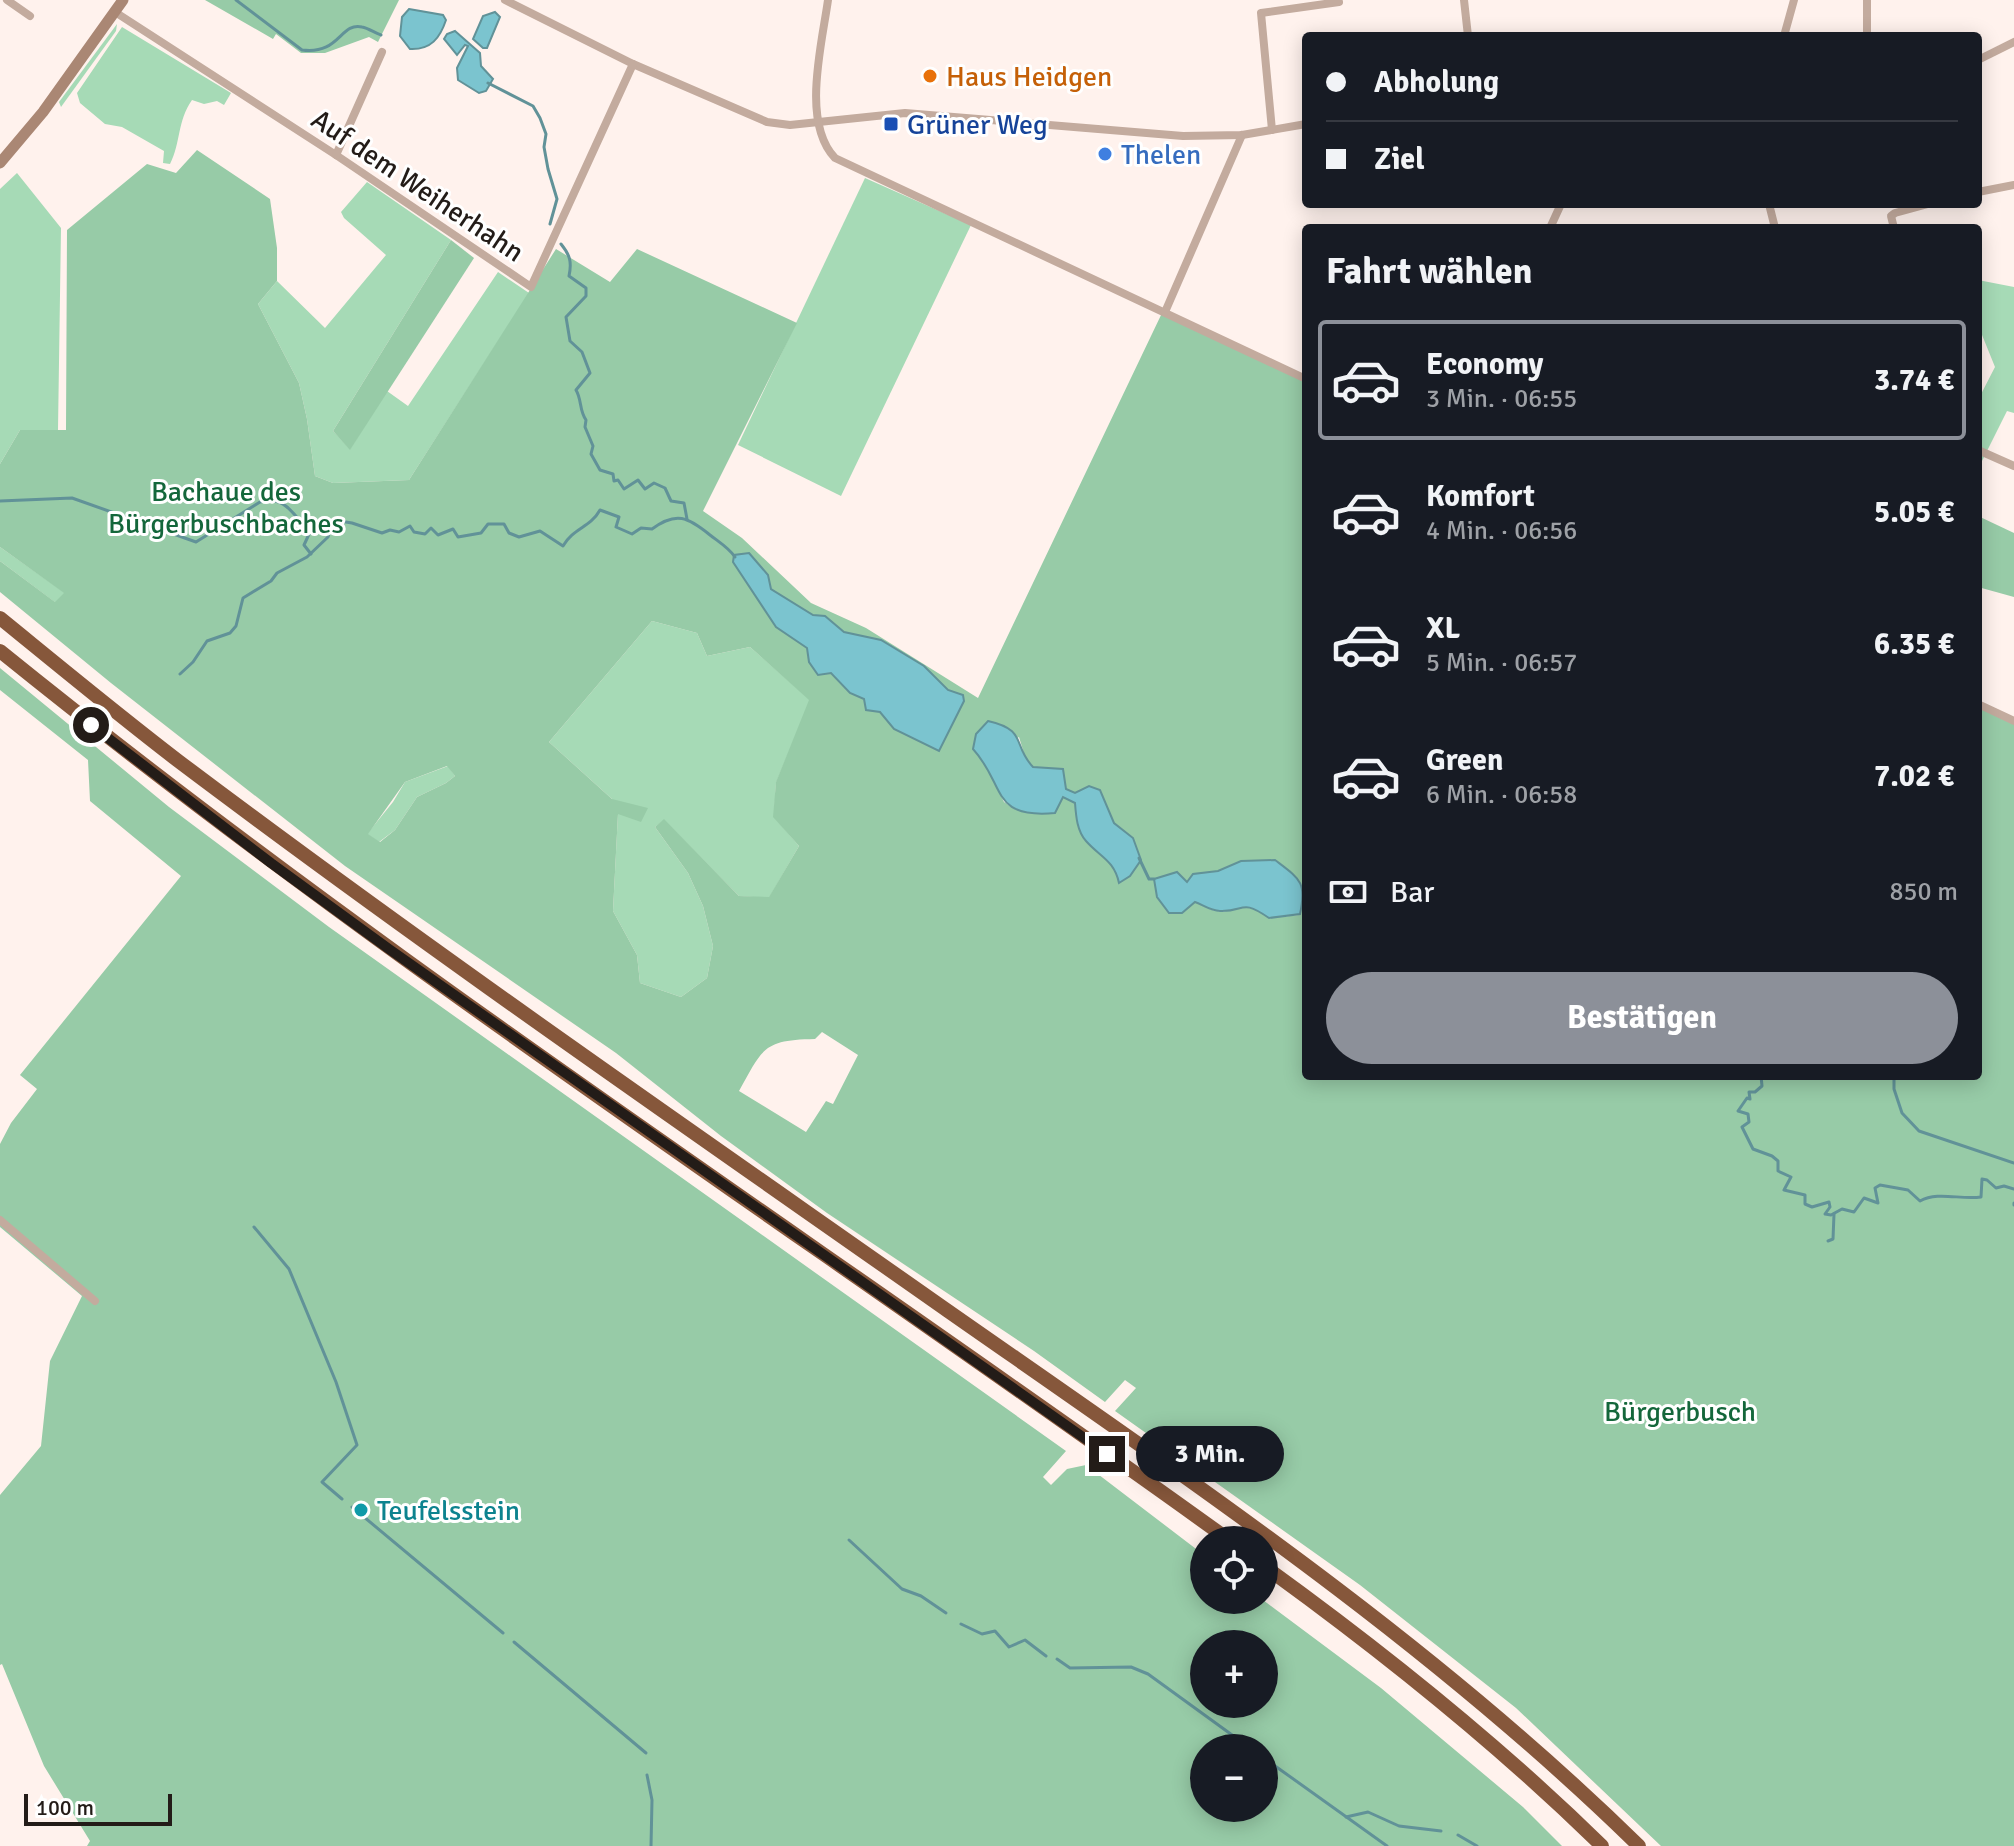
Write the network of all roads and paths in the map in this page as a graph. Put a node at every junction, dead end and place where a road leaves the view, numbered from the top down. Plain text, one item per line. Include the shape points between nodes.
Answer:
1 (7, 0) edge
2 (123, 0) edge
3 (505, 0) edge
4 (828, 0) edge
5 (1464, 0) edge
6 (1794, 0) edge
7 (1867, 0) edge
8 (1339, 2) dead end
9 (115, 12) junction
10 (30, 16) dead end
11 (1468, 32) edge
12 (1785, 32) edge
13 (1867, 32) edge
14 (2014, 42) edge
15 (382, 52) dead end
16 (1982, 58) edge
17 (633, 64) junction
18 (819, 122) junction
19 (1302, 125) edge
20 (1272, 130) junction
21 (1242, 135) junction
22 (336, 155) junction
23 (0, 163) edge
24 (2014, 185) edge
25 (1982, 191) edge
26 (1913, 208) edge
27 (1893, 224) edge
28 (1165, 312) junction
29 (1302, 377) edge
30 (1982, 452) edge
31 (2014, 466) edge
32 (0, 618) edge
33 (0, 651) edge
34 (1982, 706) edge
35 (2014, 721) edge
36 (0, 1220) edge
37 (95, 1301) dead end
38 (1209, 1526) edge
39 (1278, 1577) edge
40 (1602, 1846) edge
41 (1639, 1846) edge

1 - 10 street
2 - 9 main road
3 - 17 street
4 - 18 street via 816,85
5 - 11 street
6 - 12 street
7 - 13 street
8 - 20 street via 1261,13
9 - 22 street, Auf dem Weiherhahn
9 - 23 main road
14 - 16 street
15 - 22 street
17 - 18 street via 767,122
17 - 22 street, Auf dem Weiherhahn via 531,287
18 - 21 street via 905,113 1183,136
18 - 28 street via 825,147 835,158
19 - 20 street
20 - 21 street
21 - 28 street
24 - 25 street
26 - 27 street via 1891,216
28 - 29 street
30 - 31 street
32 - 41 highway via 172,756 405,928 1327,1580 1554,1765
33 - 38 highway via 389,949
34 - 35 street
36 - 37 street
39 - 40 highway via 1415,1680

